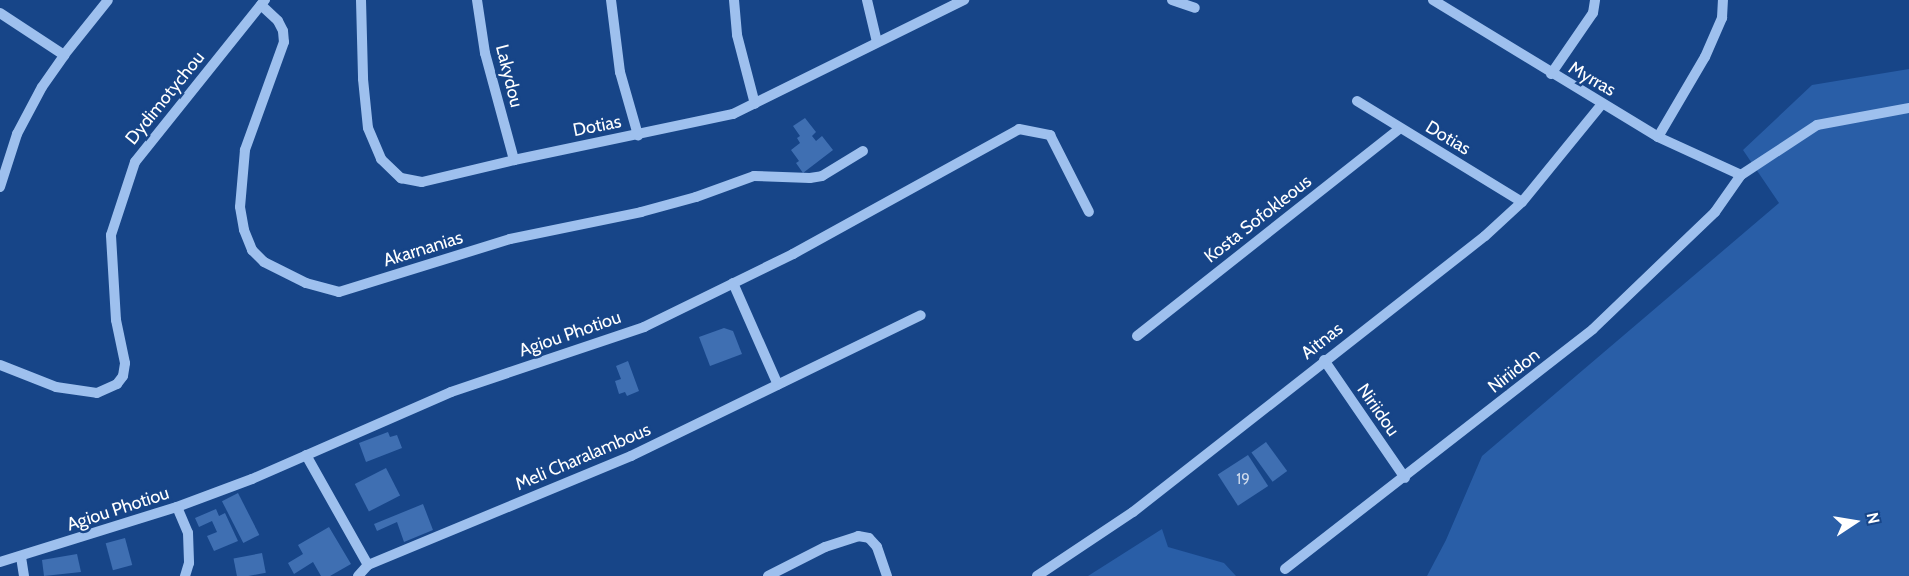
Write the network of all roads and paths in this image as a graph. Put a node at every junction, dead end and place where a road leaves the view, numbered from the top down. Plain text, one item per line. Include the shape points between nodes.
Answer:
1 (108, 0) edge
2 (361, 0) edge
3 (477, 0) edge
4 (611, 0) edge
5 (734, 0) edge
6 (867, 0) edge
7 (964, 0) edge
8 (1172, 0) edge
9 (1433, 0) edge
10 (1595, 0) edge
11 (1723, 0) edge
12 (263, 3) edge
13 (1195, 9) dead end
14 (0, 13) edge
15 (877, 42) junction
16 (64, 55) junction
17 (1551, 74) junction
18 (1357, 100) dead end
19 (755, 104) junction
20 (1602, 104) junction
21 (1909, 108) edge
22 (1400, 129) junction
23 (638, 135) junction
24 (1658, 137) junction
25 (863, 151) dead end
26 (514, 160) junction
27 (1741, 175) junction
28 (0, 187) edge
29 (1522, 202) junction
30 (1089, 212) dead end
31 (733, 284) junction
32 (921, 315) dead end
33 (1137, 336) dead end
34 (1324, 360) junction
35 (0, 365) edge
36 (778, 385) junction
37 (306, 455) junction
38 (1405, 478) junction
39 (177, 507) junction
40 (21, 557) junction
41 (0, 562) edge
42 (368, 565) junction
43 (1285, 569) dead end
44 (24, 576) edge
45 (185, 576) edge
46 (358, 576) edge
47 (768, 576) edge
48 (887, 576) edge
49 (1037, 576) edge

1 - 16 street
2 - 26 street, Dotias via 368,128 381,159 401,178 422,182
3 - 26 street, Lakydou via 485,53
4 - 23 street via 620,72
5 - 19 street via 737,35
6 - 15 street
7 - 15 street, Dotias
8 - 13 street
9 - 17 street, Myrras
10 - 17 street via 1593,13
11 - 24 street via 1722,18 1705,57
12 - 25 street, Akarnanias via 278,21 284,42 246,150 240,207 244,230 252,250 264,262 306,283 339,292 510,239 641,212 754,176 822,176
12 - 35 street, Dydimotychou via 135,162 111,235 116,320 125,363 123,376 117,384 97,393 56,387
14 - 16 street
15 - 19 street, Dotias
16 - 28 street via 17,134
17 - 20 street, Myrras
18 - 22 street, Dotias
19 - 23 street, Dotias via 733,114
20 - 24 street, Myrras
20 - 29 street, Aitnas
21 - 27 street via 1816,125
22 - 29 street, Dotias
22 - 33 street, Kosta Sofokleous
23 - 26 street, Dotias
24 - 27 street, Myrras
27 - 38 street, Niriidon via 1715,212 1593,329
29 - 34 street, Aitnas via 1485,236
30 - 31 street, Agiou Photiou via 1050,135 1019,129
31 - 36 street
31 - 37 street, Agiou Photiou via 644,327 452,392
32 - 36 street, Meli Charalambous
34 - 38 street, Niriidou
34 - 49 street, Aitnas via 1133,512
36 - 42 street, Meli Charalambous via 631,456
37 - 39 street, Agiou Photiou
37 - 42 street
38 - 43 street, Niriidon
39 - 40 street, Agiou Photiou
39 - 45 street via 188,533 189,562
40 - 41 street, Agiou Photiou
40 - 44 street
42 - 46 street
47 - 48 street via 858,536 869,538 877,547

